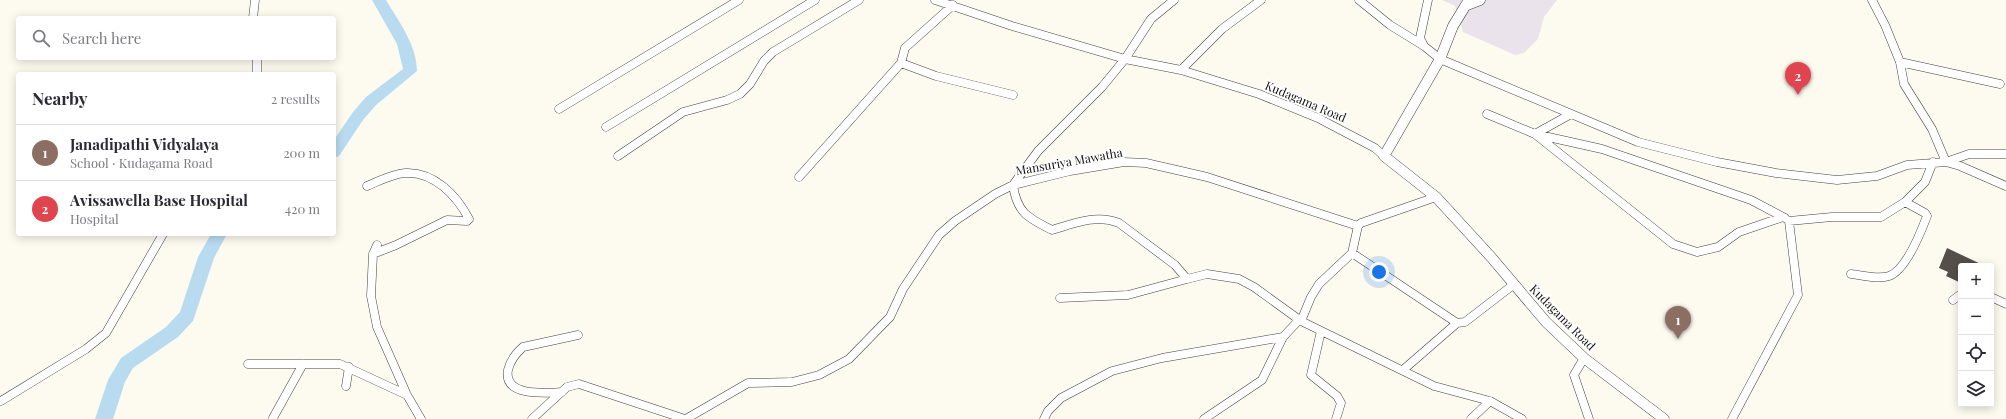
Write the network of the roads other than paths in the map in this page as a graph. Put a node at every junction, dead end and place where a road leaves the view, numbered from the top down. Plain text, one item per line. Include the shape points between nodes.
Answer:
1 (255, 0) edge
2 (739, 0) edge
3 (815, 0) edge
4 (859, 0) edge
5 (935, 0) edge
6 (1174, 0) edge
7 (1260, 0) edge
8 (1359, 0) edge
9 (1428, 0) edge
10 (1480, 0) edge
11 (1872, 0) edge
12 (951, 3) edge
13 (1468, 3) edge
14 (253, 16) edge
15 (1424, 46) junction
16 (1125, 59) junction
17 (257, 60) edge
18 (1440, 60) junction
19 (1900, 62) junction
20 (900, 63) junction
21 (1181, 70) junction
22 (257, 72) edge
23 (2000, 84) dead end
24 (1013, 95) dead end
25 (559, 109) dead end
26 (1486, 114) dead end
27 (1571, 114) junction
28 (606, 126) dead end
29 (1535, 134) junction
30 (2006, 154) edge
31 (618, 156) dead end
32 (1384, 156) junction
33 (1933, 162) junction
34 (1946, 162) junction
35 (799, 177) dead end
36 (1012, 185) junction
37 (367, 186) dead end
38 (2006, 186) edge
39 (1436, 198) junction
40 (1905, 202) junction
41 (1786, 219) junction
42 (1358, 226) junction
43 (162, 236) edge
44 (1352, 253) junction
45 (1851, 274) dead end
46 (1187, 279) junction
47 (1513, 285) junction
48 (1958, 296) edge
49 (1060, 298) dead end
50 (1994, 298) edge
51 (1953, 300) dead end
52 (2006, 304) edge
53 (1300, 321) junction
54 (1457, 323) junction
55 (1321, 331) junction
56 (578, 335) dead end
57 (1283, 337) junction
58 (1584, 358) junction
59 (248, 364) dead end
60 (303, 364) junction
61 (349, 367) junction
62 (1402, 370) junction
63 (346, 386) dead end
64 (562, 392) junction
65 (407, 395) junction
66 (1, 401) edge
67 (1490, 401) junction
68 (273, 418) dead end
69 (421, 419) edge
70 (532, 419) edge
71 (685, 419) edge
72 (1044, 419) edge
73 (1204, 419) edge
74 (1336, 419) edge
75 (1471, 419) edge
76 (1522, 419) edge
77 (1589, 419) edge
78 (1664, 419) edge
79 (1732, 419) edge

1 - 14 street
2 - 25 street
3 - 28 street
4 - 31 street via 773,52 740,94 683,112
5 - 12 street, Kudagama Road
6 - 16 street, Mansuriya Mawatha via 1152,19
7 - 21 street via 1222,29
8 - 15 street via 1390,25
9 - 15 street via 1420,38
10 - 13 street
11 - 19 street
12 - 16 street, Kudagama Road via 1012,26
12 - 20 street via 905,48
13 - 18 street via 1453,26
15 - 18 street
16 - 21 street, Kudagama Road
16 - 36 street, Mansuriya Mawatha via 1102,88 1038,151
17 - 22 street
18 - 27 street
18 - 32 street
19 - 23 street
19 - 34 street via 1904,84 1932,129
20 - 24 street via 936,76
20 - 35 street
21 - 32 street, Kudagama Road via 1259,94 1318,118 1375,148
26 - 29 street
27 - 29 street
27 - 33 street via 1638,142 1717,162 1776,173 1837,180 1877,176 1907,165
29 - 41 street via 1602,149 1751,200
29 - 41 street via 1673,244 1697,252 1718,247 1739,232
30 - 34 street via 1969,154
32 - 39 street, Kudagama Road
33 - 34 street
33 - 40 street via 1925,182
34 - 38 street
36 - 42 street, Mansuriya Mawatha via 1085,168 1124,162 1146,163 1207,177
36 - 46 street via 1018,208 1026,217 1052,230 1098,217 1109,217 1175,265
36 - 71 street via 955,221 940,235 903,289 890,317 849,358 819,375 792,382 748,383
37 - 65 street via 391,176 411,173 427,177 449,191 462,205 469,219 447,220 396,245 375,249 371,296 377,327
39 - 42 street
39 - 47 street, Kudagama Road via 1491,257
40 - 41 street via 1881,217
40 - 45 street via 1927,216 1900,269 1889,276
41 - 79 street via 1798,295
42 - 44 street
43 - 66 street via 106,333 86,349
44 - 53 street via 1319,284
44 - 54 street
46 - 49 street via 1128,295
46 - 53 street via 1208,274 1239,279
47 - 54 street via 1465,322
47 - 58 street, Kudagama Road via 1546,322
48 - 51 street
50 - 52 street
53 - 55 street
53 - 57 street
54 - 62 street
55 - 62 street
55 - 74 street via 1311,376 1337,396 1341,403
56 - 64 street via 523,347 507,372 510,383 521,391
57 - 72 street via 1162,358 1112,371 1061,398
57 - 73 street via 1262,380
58 - 77 street via 1574,375
58 - 78 street, Kudagama Road
59 - 60 street
60 - 61 street via 340,364
60 - 68 street
61 - 63 street
61 - 65 street
62 - 67 street via 1434,386
64 - 70 street
64 - 71 street via 579,384
65 - 69 street
67 - 75 street
67 - 76 street

